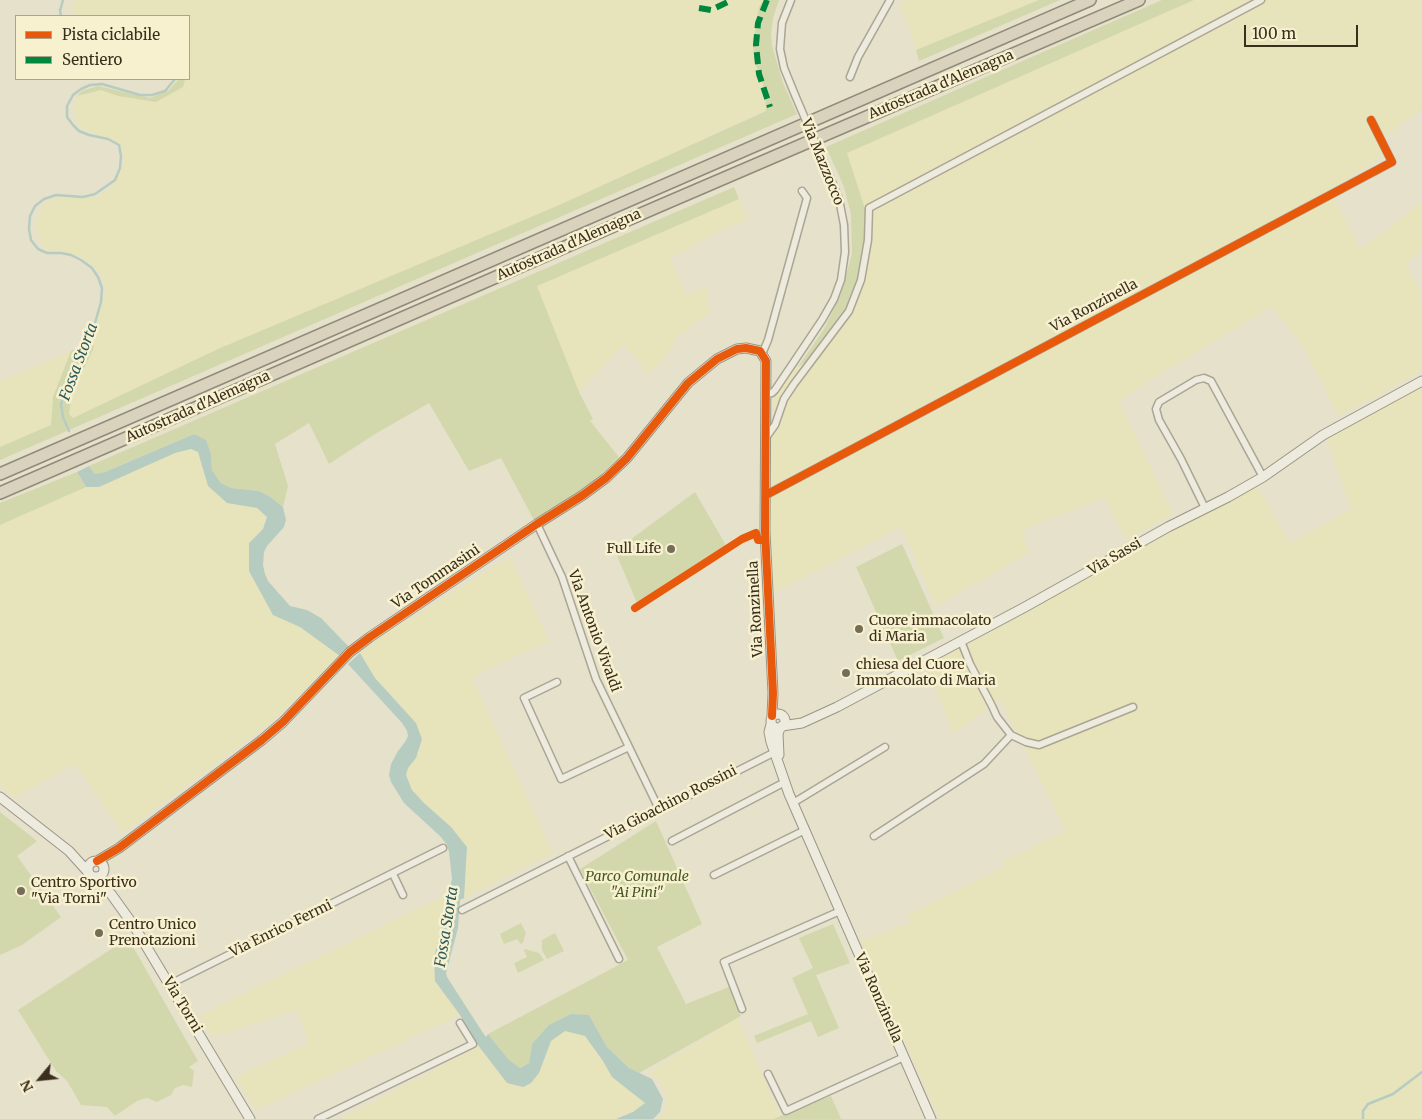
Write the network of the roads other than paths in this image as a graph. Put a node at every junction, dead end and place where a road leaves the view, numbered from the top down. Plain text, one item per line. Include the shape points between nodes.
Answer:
1 (791, 0) edge
2 (890, 0) edge
3 (1090, 0) edge
4 (1139, 0) edge
5 (1261, 0) edge
6 (850, 77) dead end
7 (1372, 120) dead end
8 (802, 191) dead end
9 (764, 358) junction
10 (1422, 381) edge
11 (766, 394) junction
12 (765, 440) junction
13 (0, 474) edge
14 (1263, 477) junction
15 (0, 493) edge
16 (766, 495) junction
17 (1205, 508) junction
18 (537, 524) junction
19 (961, 641) junction
20 (557, 682) dead end
21 (1133, 707) dead end
22 (778, 721) junction
23 (1011, 735) junction
24 (629, 747) junction
25 (885, 747) dead end
26 (775, 752) junction
27 (779, 766) junction
28 (785, 782) junction
29 (0, 797) edge
30 (793, 803) junction
31 (659, 809) junction
32 (805, 830) junction
33 (874, 836) dead end
34 (672, 841) dead end
35 (119, 848) junction
36 (442, 848) dead end
37 (69, 851) junction
38 (568, 856) junction
39 (94, 861) junction
40 (103, 871) junction
41 (90, 874) junction
42 (393, 874) junction
43 (714, 875) dead end
44 (111, 894) junction
45 (403, 895) dead end
46 (462, 910) dead end
47 (840, 911) junction
48 (619, 959) dead end
49 (170, 984) junction
50 (742, 1009) dead end
51 (460, 1023) dead end
52 (904, 1057) junction
53 (768, 1074) dead end
54 (250, 1119) edge
55 (318, 1119) edge
56 (931, 1119) edge

1 - 11 street, Via Mazzocco, bridge via 782,23 780,49 784,68 839,198 846,252 834,299 775,390
2 - 6 street
3 - 13 highway, Autostrada d'Alemagna
4 - 15 highway, Autostrada d'Alemagna
5 - 12 street via 869,208 862,272 849,311 784,399 776,425
7 - 16 street, Via Ronzinella via 1392,162
8 - 9 street, Via Ronzinella via 807,198
9 - 11 street, Via Ronzinella
9 - 18 street, Via Tommasini via 755,348 737,349 708,366 688,383 627,458 606,478
10 - 14 street, Via Sassi via 1323,435
11 - 12 street, Via Ronzinella
12 - 16 street, Via Ronzinella
14 - 17 street, Via Sassi
14 - 17 street via 1211,381 1204,378 1196,380 1160,402 1156,409
16 - 22 street, Via Ronzinella via 773,693
17 - 19 street, Via Sassi
18 - 24 street, Via Antonio Vivaldi via 562,577 596,679
18 - 35 street, Via Tommasini via 350,652 262,740
19 - 22 street, Via Sassi via 802,723
19 - 23 street via 992,706
20 - 24 street via 524,698 561,779
21 - 23 street via 1039,745
22 - 26 street, Via Ronzinella via 770,737
22 - 27 street, Via Ronzinella via 774,738 778,740
23 - 33 street via 980,767
24 - 31 street, Via Antonio Vivaldi
25 - 30 street
26 - 27 street, Via Ronzinella
26 - 31 street, Via Gioachino Rossini
27 - 28 street, Via Ronzinella
28 - 30 street, Via Ronzinella
28 - 34 street
29 - 37 street, Via Torni
30 - 32 street, Via Ronzinella
31 - 38 street, Via Gioachino Rossini
32 - 43 street
32 - 47 street, Via Ronzinella
35 - 39 street, Via Tommasini
35 - 40 street, Via Tommasini
36 - 42 street, Via Enrico Fermi
37 - 39 street, Via Torni
37 - 41 street, Via Torni
38 - 46 street, Via Gioachino Rossini
38 - 48 street
39 - 40 street, Via Torni via 101,862
39 - 41 street via 88,865
40 - 41 street via 99,876
40 - 44 street, Via Torni
41 - 44 street, Via Torni
42 - 45 street
42 - 49 street, Via Enrico Fermi
44 - 49 street, Via Torni
47 - 50 street via 724,962
47 - 52 street, Via Ronzinella
49 - 54 street, Via Torni
51 - 55 street via 474,1044
52 - 53 street via 786,1111
52 - 56 street, Via Ronzinella

